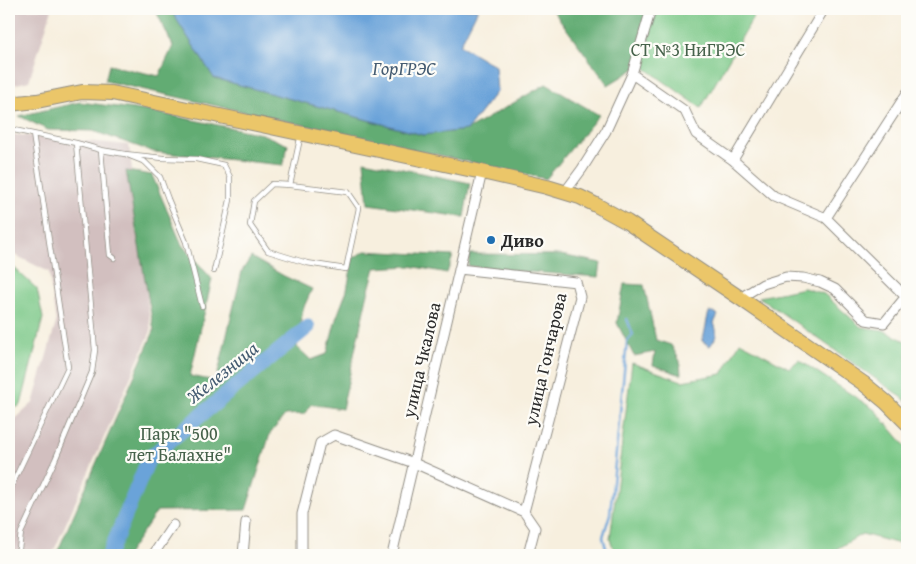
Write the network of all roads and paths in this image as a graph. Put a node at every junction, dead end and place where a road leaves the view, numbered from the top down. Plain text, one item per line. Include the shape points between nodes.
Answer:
1 (651, 9) edge
2 (824, 9) edge
3 (632, 74) junction
4 (907, 93) edge
5 (9, 104) edge
6 (9, 129) edge
7 (302, 133) junction
8 (33, 134) junction
9 (76, 142) junction
10 (101, 150) junction
11 (125, 154) junction
12 (733, 160) junction
13 (482, 172) junction
14 (290, 185) junction
15 (565, 192) junction
16 (826, 218) junction
17 (9, 230) edge
18 (10, 247) edge
19 (114, 258) dead end
20 (459, 269) junction
21 (214, 271) dead end
22 (907, 297) edge
23 (740, 298) junction
24 (202, 306) dead end
25 (907, 423) edge
26 (414, 463) junction
27 (9, 491) edge
28 (524, 512) junction
29 (246, 522) dead end
30 (173, 525) dead end
31 (15, 555) edge
32 (153, 555) edge
33 (243, 555) edge
34 (301, 555) edge
35 (392, 555) edge
36 (528, 555) edge

1 - 3 street
2 - 12 street
3 - 12 street via 685,111 696,134
3 - 15 street via 606,131
4 - 16 street
5 - 7 main road via 82,92 112,93
6 - 8 lane
7 - 13 main road
7 - 14 lane
8 - 9 lane
8 - 27 lane via 68,367
9 - 10 lane
9 - 31 lane via 94,350 92,372 20,533 19,549
10 - 11 lane
10 - 19 lane via 110,255
11 - 21 lane via 196,159 224,165 230,177 230,200
11 - 24 lane via 145,162 160,177 186,242
12 - 16 street via 774,196
13 - 15 main road
13 - 20 street, улица Чкалова
14 - 14 lane via 272,184 254,201 250,225 268,251 307,263 346,269 360,208 348,192
15 - 23 main road via 596,204 627,222
16 - 22 street
17 - 18 lane
20 - 26 street, улица Чкалова
20 - 28 street, улица Гончарова via 576,282 580,297
22 - 23 street via 884,323 866,320 835,289 803,278 786,277 762,284
23 - 25 main road via 863,383
26 - 28 street
26 - 34 street via 334,435 320,443 302,514
26 - 35 street, улица Чкалова
28 - 36 street via 535,528
29 - 33 street
30 - 32 street

